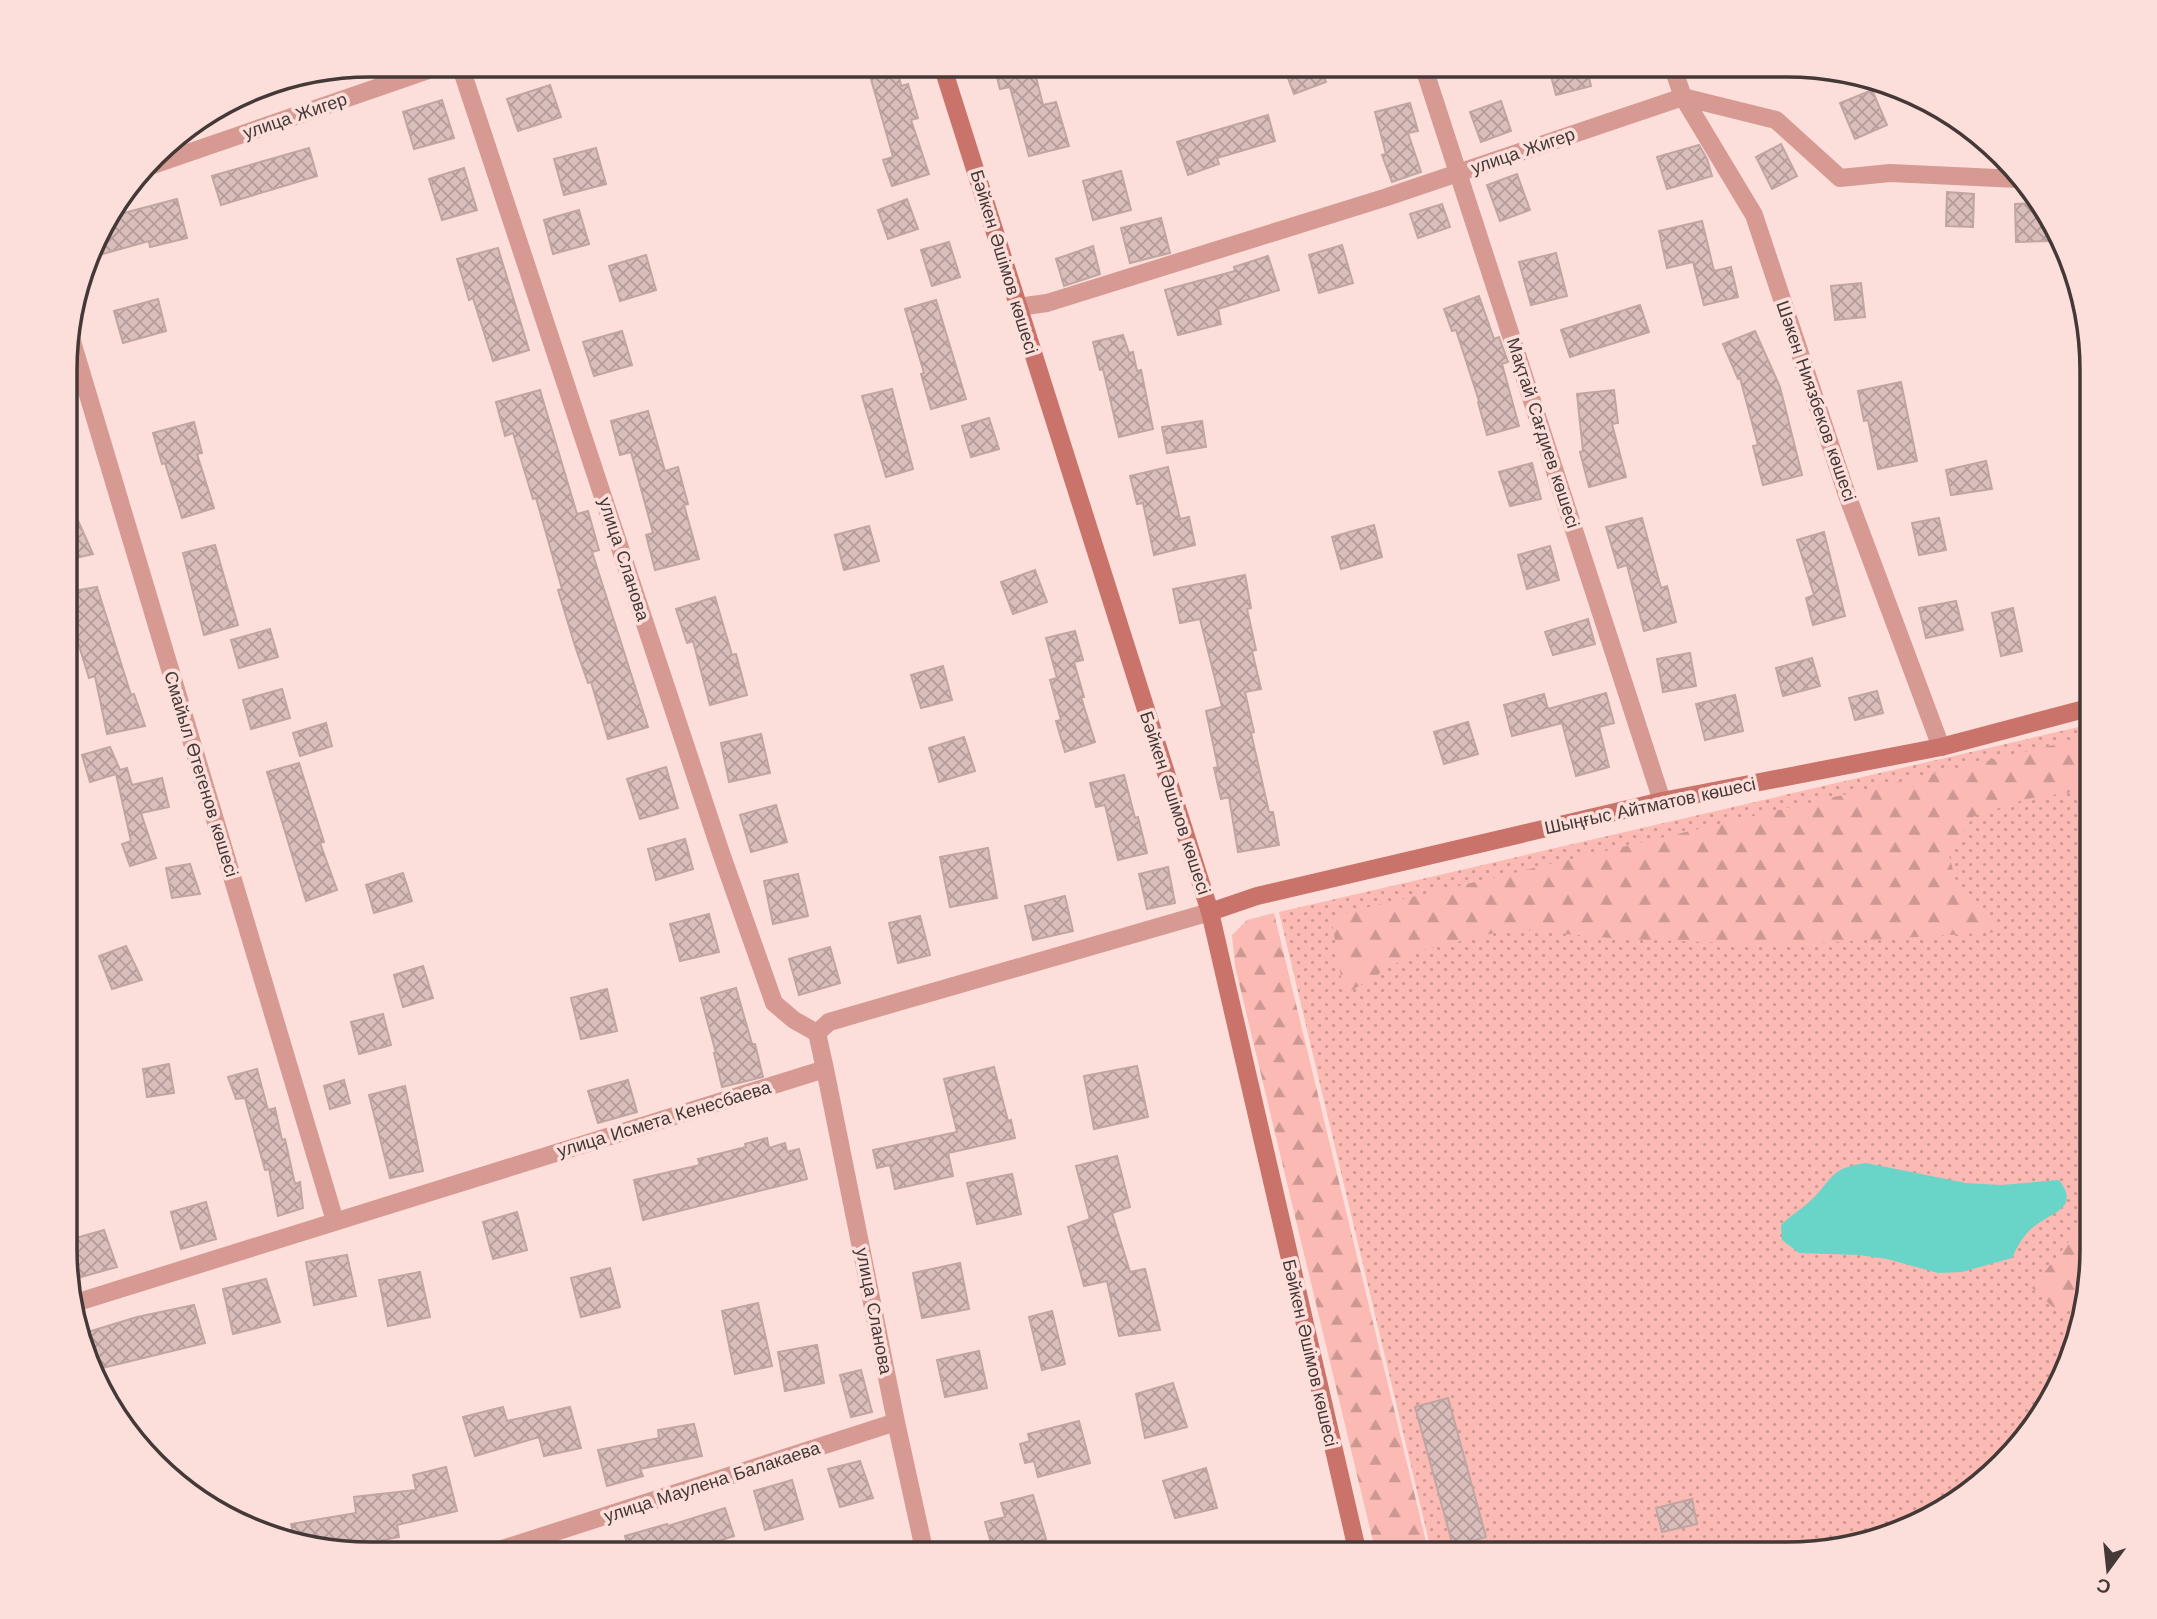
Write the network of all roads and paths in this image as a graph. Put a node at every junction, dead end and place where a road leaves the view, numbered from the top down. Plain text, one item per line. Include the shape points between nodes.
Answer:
1 (408, 77) edge
2 (464, 77) edge
3 (946, 77) edge
4 (1427, 77) edge
5 (1676, 77) edge
6 (1683, 97) junction
7 (166, 161) edge
8 (1459, 173) junction
9 (2008, 179) edge
10 (1018, 307) junction
11 (78, 359) edge
12 (2080, 710) edge
13 (1941, 747) junction
14 (1662, 800) junction
15 (1210, 912) junction
16 (817, 1033) junction
17 (825, 1069) junction
18 (335, 1221) junction
19 (82, 1301) edge
20 (896, 1422) junction
21 (524, 1542) edge
22 (922, 1542) edge
23 (1355, 1542) edge

1 - 7 street, улица Жигер
2 - 16 street, улица Сланова via 774,1003
3 - 10 main road, Бәйкен Әшімов көшесі
4 - 8 street, Мақтай Сағдиев көшесі
5 - 6 street, Шәкен Ниязбеков көшесі
6 - 8 street, улица Жигер
6 - 9 street via 1776,120 1839,178 1890,173
6 - 13 street, Шәкен Ниязбеков көшесі via 1754,215 1847,495
8 - 10 street, улица Жигер via 1047,303
8 - 14 street, Мақтай Сағдиев көшесі
10 - 15 main road, Бәйкен Әшімов көшесі
11 - 18 street, Смайыл Өтегенов көшесі
12 - 13 main road, Шыңғыс Айтматов көшесі
13 - 14 main road, Шыңғыс Айтматов көшесі
14 - 15 main road, Шыңғыс Айтматов көшесі via 1257,896
15 - 16 street via 830,1022
15 - 23 main road, Бәйкен Әшімов көшесі
16 - 17 street
17 - 18 street, улица Исмета Кенесбаева
17 - 20 street, улица Сланова
18 - 19 street, улица Исмета Кенесбаева
20 - 21 street, улица Маулена Балакаева
20 - 22 street, улица Сланова

